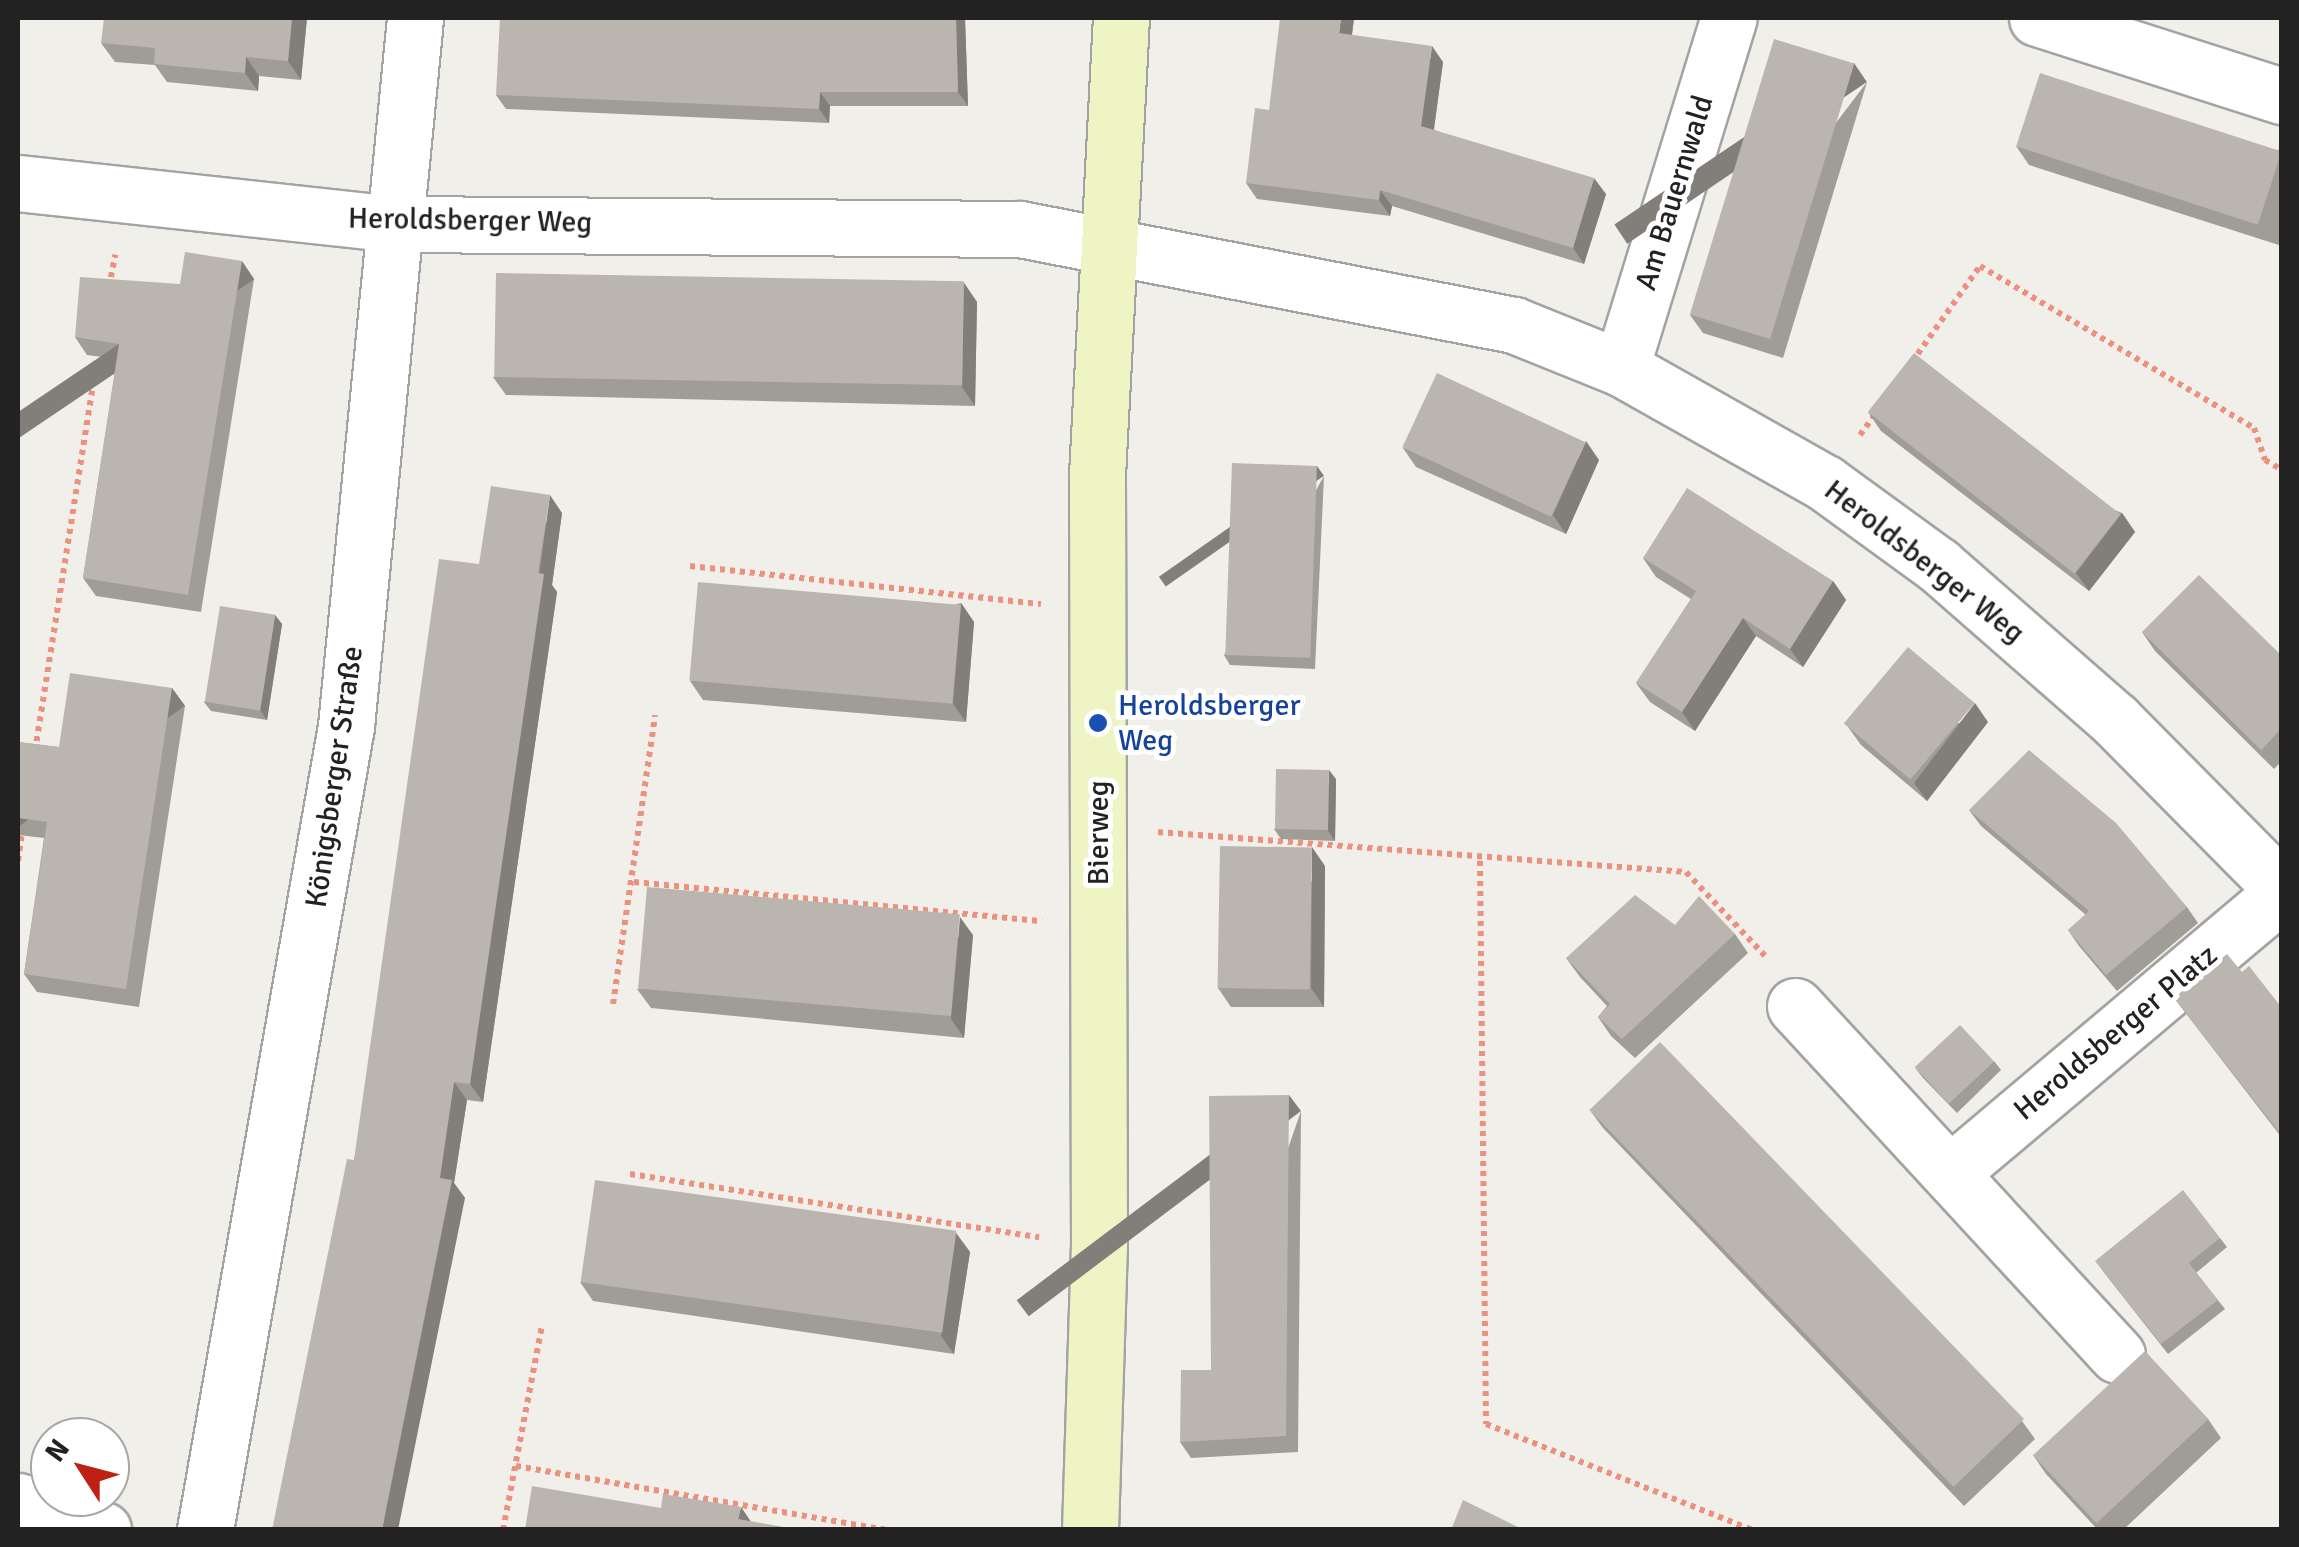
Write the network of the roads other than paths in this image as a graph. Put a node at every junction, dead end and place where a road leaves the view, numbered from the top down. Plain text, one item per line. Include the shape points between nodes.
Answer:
1 (415, 18) edge
2 (1121, 18) edge
3 (1729, 18) edge
4 (2037, 18) edge
5 (2282, 96) edge
6 (18, 183) edge
7 (398, 224) junction
8 (1106, 241) junction
9 (1620, 368) junction
10 (2282, 891) edge
11 (1795, 1006) road end
12 (1951, 1172) junction
13 (2117, 1355) dead end
14 (18, 1501) edge
15 (103, 1530) edge
16 (205, 1530) edge
17 (1090, 1530) edge

1 - 7 street, Königsberger Straße
2 - 8 main road, Bierweg
3 - 9 street, Am Bauernwald
4 - 5 street
6 - 7 street, Heroldsberger Weg
7 - 8 street, Heroldsberger Weg via 940,224
7 - 16 street, Königsberger Straße via 346,726
8 - 9 street, Heroldsberger Weg via 1456,310
8 - 17 main road, Bierweg via 1097,610 1100,1247
9 - 10 street, Heroldsberger Weg via 1826,483 1938,566 2115,720
10 - 12 street, Heroldsberger Platz
11 - 12 street
12 - 13 street
14 - 15 street

